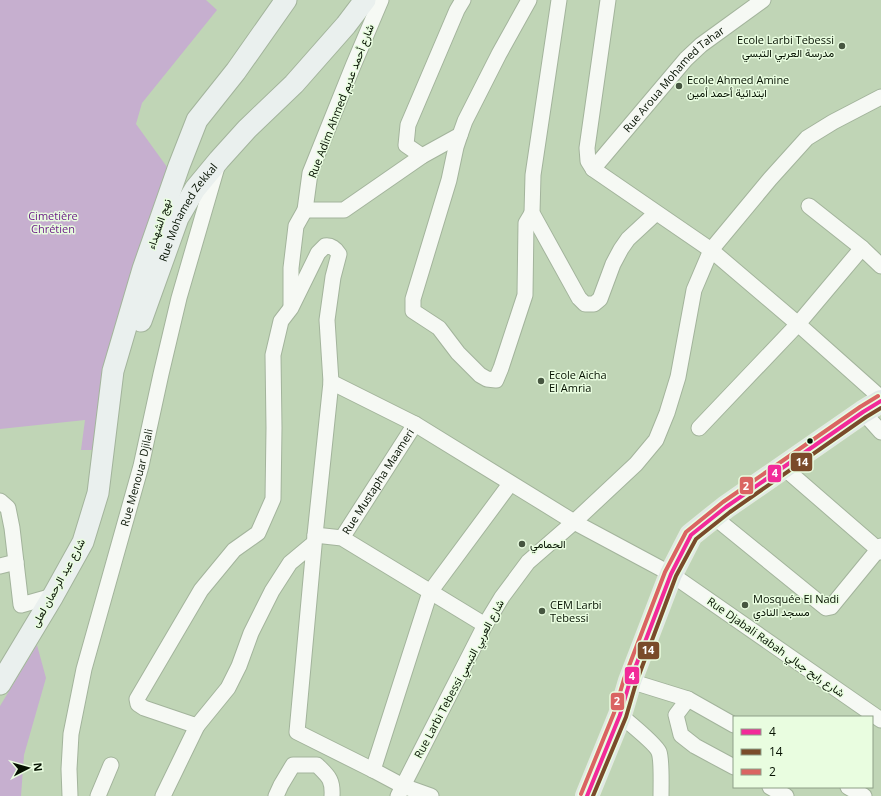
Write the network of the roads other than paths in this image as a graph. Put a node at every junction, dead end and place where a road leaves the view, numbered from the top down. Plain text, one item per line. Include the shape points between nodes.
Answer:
1 (286, 0) edge
2 (365, 0) edge
3 (381, 0) edge
4 (463, 0) edge
5 (529, 0) edge
6 (558, 0) edge
7 (608, 0) edge
8 (762, 0) edge
9 (881, 97) edge
10 (460, 135) junction
11 (422, 156) junction
12 (219, 160) junction
13 (592, 169) junction
14 (809, 206) dead end
15 (305, 210) junction
16 (532, 212) junction
17 (656, 213) junction
18 (862, 248) junction
19 (711, 250) junction
20 (881, 266) edge
21 (291, 308) junction
22 (798, 324) junction
23 (331, 382) junction
24 (875, 404) edge
25 (415, 424) junction
26 (699, 428) dead end
27 (881, 432) edge
28 (783, 467) junction
29 (100, 476) junction
30 (510, 484) junction
31 (0, 501) edge
32 (714, 517) junction
33 (574, 522) junction
34 (342, 538) junction
35 (314, 539) junction
36 (880, 549) edge
37 (16, 562) junction
38 (0, 566) edge
39 (671, 574) junction
40 (430, 592) junction
41 (52, 596) junction
42 (485, 625) junction
43 (630, 681) junction
44 (0, 684) edge
45 (688, 700) junction
46 (620, 715) junction
47 (881, 720) edge
48 (733, 724) edge
49 (197, 726) junction
50 (111, 765) dead end
51 (733, 766) edge
52 (373, 770) junction
53 (772, 788) edge
54 (401, 791) edge
55 (70, 796) edge
56 (98, 796) edge
57 (163, 796) edge
58 (276, 796) edge
59 (332, 796) edge
60 (431, 796) edge
61 (587, 796) edge
62 (661, 796) edge
63 (786, 796) edge

1 - 29 main road, نهج الشهداء via 236,71 197,120 178,166 143,269 113,371
2 - 12 main road, Rue Mohamed Zekkal via 294,84
3 - 15 street, Rue Adim Ahmed شارع أحمد عديم via 310,173
4 - 11 street via 408,125 406,145
5 - 10 street via 499,54
6 - 16 street via 533,175
7 - 13 street via 587,148 588,161
8 - 13 street, Rue Aroua Mohamed Tahar via 691,54
9 - 19 street, Rue Larbi Tebessi شارع العربي التبسي via 807,138 770,178
10 - 11 street
10 - 16 street via 413,299 413,311 439,328 458,353 487,379 496,380 525,295 526,223
11 - 15 street via 344,210
12 - 29 main road, Rue Mohamed Zekkal via 195,189 178,218 125,366
12 - 55 street, Rue Menouar Djilali via 179,298 141,466 84,669 71,734
13 - 17 street
14 - 18 street
15 - 21 street, Rue Adim Ahmed شارع أحمد عديم via 296,226 291,268
16 - 17 street via 584,304 594,304 600,299 614,264 628,239
17 - 19 street
18 - 20 street
18 - 22 street
19 - 22 street
19 - 33 street, Rue Larbi Tebessi شارع العربي التبسي via 694,290 678,377 656,440 636,464
21 - 23 street via 318,253 325,246 336,250 339,254 327,320
21 - 49 street via 281,322 273,355 273,499 258,533 234,550 201,590 137,699 138,704 144,708
22 - 24 street
22 - 26 street
23 - 25 street, Rue Djabali Rabah شارع رابح جبالي
23 - 35 street
24 - 27 street
24 - 28 main road
25 - 30 street, Rue Djabali Rabah شارع رابح جبالي
25 - 34 street, Rue Mustapha Maameri
28 - 32 main road
28 - 36 street
29 - 41 main road, شارع عبد الرحمان لعلى via 98,492 83,542
30 - 33 street, Rue Djabali Rabah شارع رابح جبالي
30 - 40 street
31 - 37 street via 8,508
32 - 36 street via 826,608 831,607
32 - 39 main road via 691,535
33 - 39 street, Rue Djabali Rabah شارع رابح جبالي
33 - 42 street, Rue Larbi Tebessi شارع العربي التبسي via 528,562
34 - 35 street
34 - 40 street
35 - 49 street via 290,563 272,591 228,688
35 - 52 street via 296,732
37 - 38 street
37 - 41 street via 21,605
39 - 43 main road
39 - 47 street, Rue Djabali Rabah شارع رابح جبالي
40 - 42 street
40 - 52 street
41 - 44 main road, شارع عبد الرحمان لعلى
42 - 54 street, Rue Larbi Tebessi شارع العربي التبسي
43 - 45 street
43 - 46 main road
45 - 48 street
45 - 51 street via 676,715 681,735 695,746
46 - 61 main road
46 - 62 street via 659,751
49 - 57 street
50 - 56 street
52 - 54 street
53 - 63 street
54 - 60 street
58 - 59 street via 293,765 317,765 329,777 333,787

